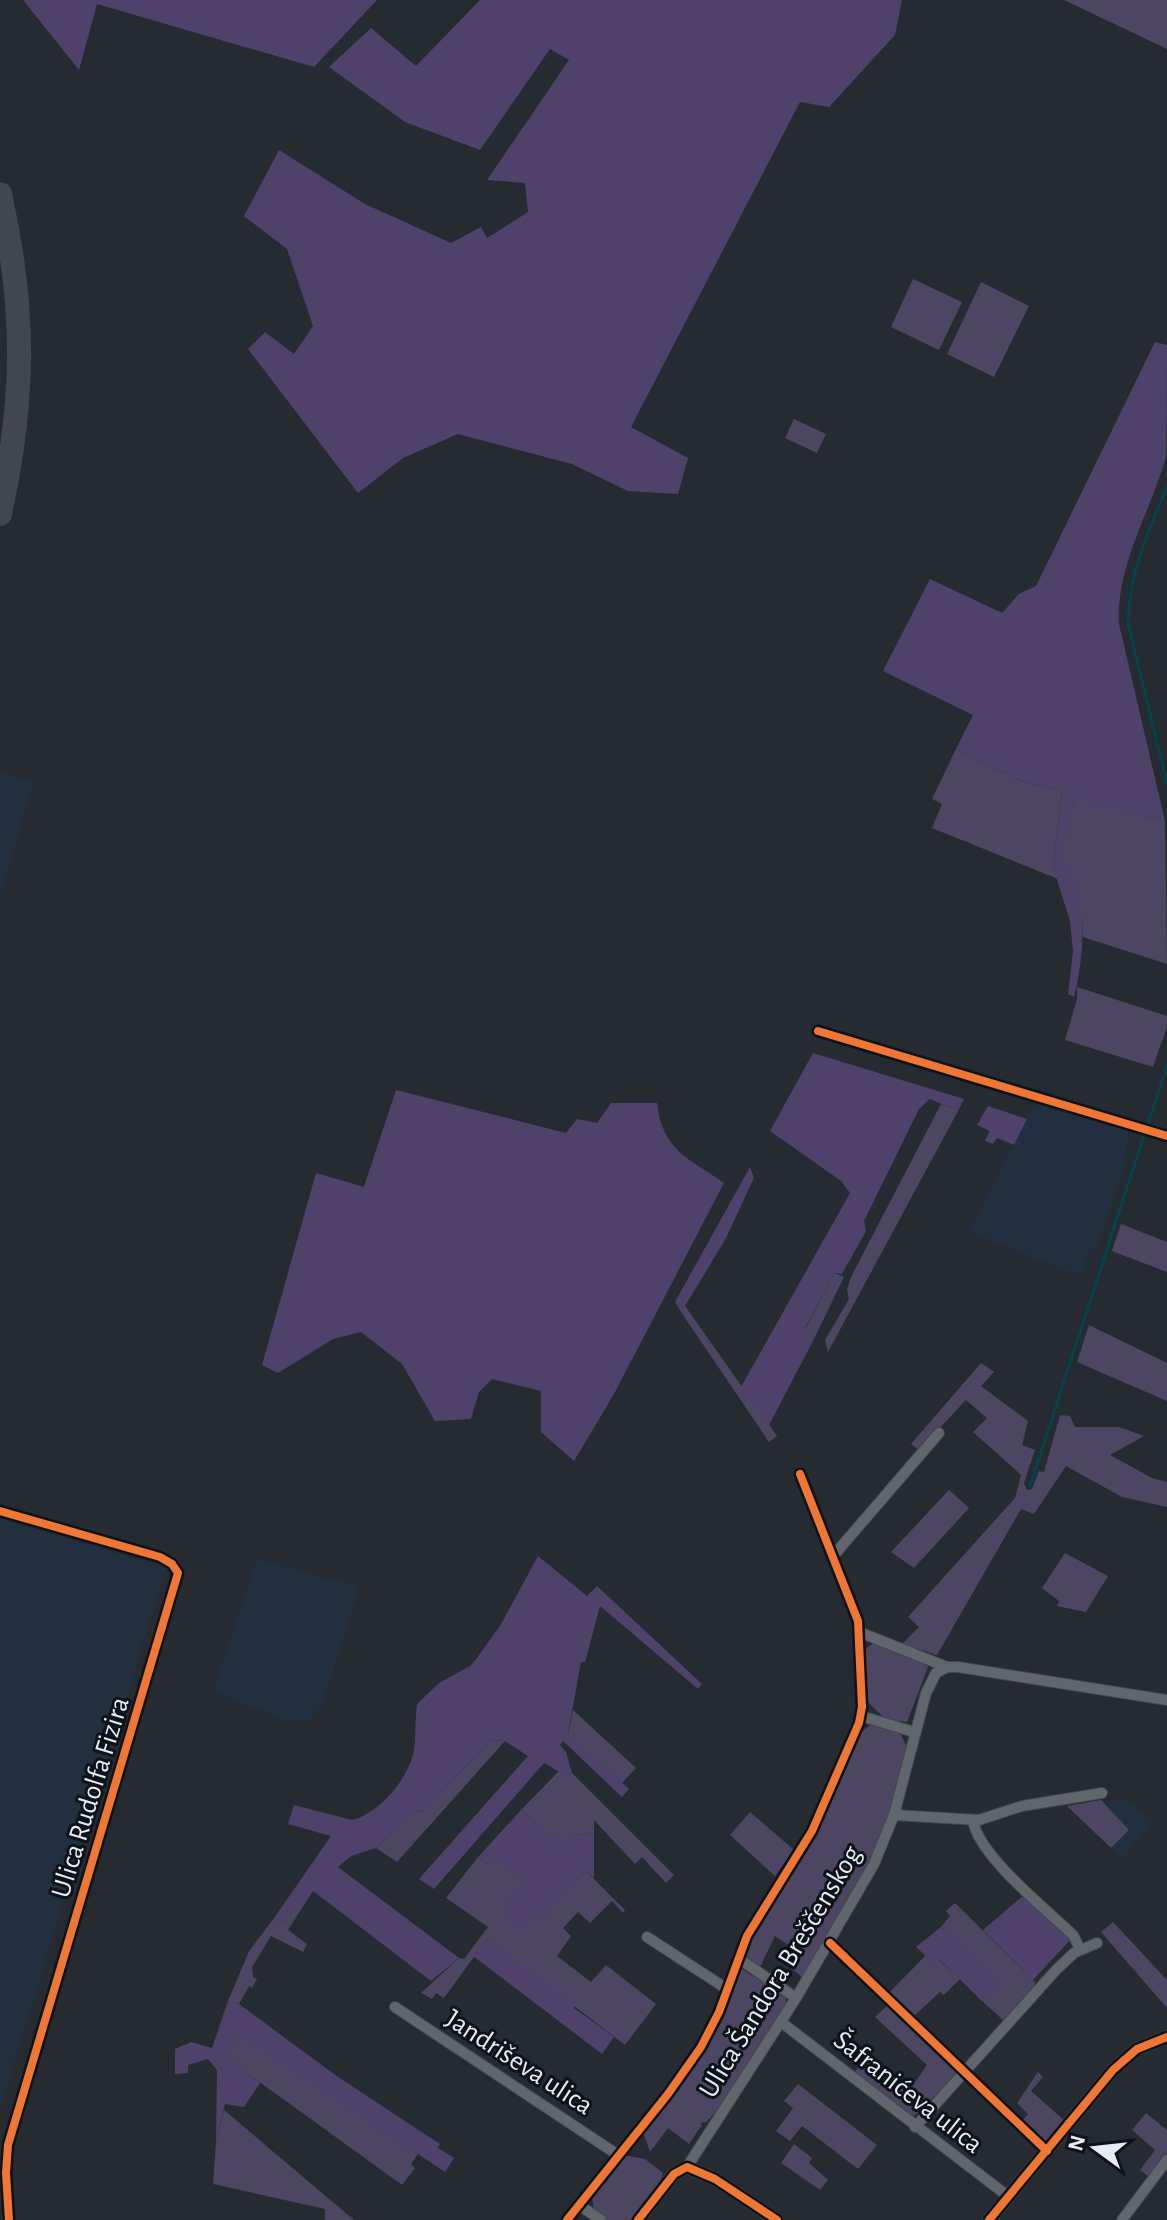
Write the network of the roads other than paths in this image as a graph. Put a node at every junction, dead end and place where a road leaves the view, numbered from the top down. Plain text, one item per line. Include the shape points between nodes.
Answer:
1 (818, 1031) dead end
2 (1167, 1136) edge
3 (939, 1433) dead end
4 (800, 1474) dead end
5 (0, 1511) edge
6 (834, 1555) junction
7 (859, 1632) junction
8 (947, 1667) junction
9 (1167, 1700) edge
10 (861, 1716) junction
11 (914, 1732) junction
12 (1102, 1793) dead end
13 (894, 1815) junction
14 (973, 1821) junction
15 (647, 1937) dead end
16 (830, 1943) junction
17 (1097, 1943) dead end
18 (1080, 1949) junction
19 (738, 1958) junction
20 (727, 1989) junction
21 (796, 1998) junction
22 (395, 2007) dead end
23 (781, 2022) junction
24 (1167, 2037) edge
25 (963, 2072) junction
26 (915, 2127) junction
27 (1047, 2151) junction
28 (618, 2155) junction
29 (1167, 2160) edge
30 (687, 2167) junction
31 (1009, 2197) junction
32 (579, 2205) junction
33 (9, 2220) edge
34 (567, 2220) edge
35 (601, 2220) edge
36 (638, 2220) edge
37 (777, 2220) edge
38 (989, 2220) edge
39 (1122, 2220) edge

1 - 2 street
3 - 6 street
4 - 6 street
5 - 33 street, Ulica Rudolfa Fizira via 160,1557 178,1573 8,2145
6 - 7 street
7 - 8 street
7 - 10 street
8 - 9 street
8 - 11 street, Ulica Šandora Breščenskog via 930,1684
10 - 11 street
10 - 19 street via 812,1831 750,1929
11 - 13 street, Ulica Šandora Breščenskog
12 - 14 street via 1022,1806
13 - 14 street
13 - 16 street, Ulica Šandora Breščenskog via 874,1864
14 - 18 street via 991,1852 1073,1935
15 - 20 street
16 - 21 street, Ulica Šandora Breščenskog
16 - 25 street
17 - 18 street
18 - 25 street
19 - 20 street
19 - 21 street
20 - 28 street via 691,2063
21 - 23 street, Ulica Šandora Breščenskog
22 - 28 street, Jandriševa ulica
23 - 26 street, Šafranićeva ulica
23 - 30 street, Ulica Šandora Breščenskog
24 - 27 street via 1122,2061
25 - 26 street
25 - 27 street
26 - 31 street, Šafranićeva ulica
27 - 31 street
28 - 32 street
29 - 39 street
30 - 36 street, Ulica Šandora Breščenskog via 669,2180
30 - 37 street
31 - 38 street
32 - 34 street
32 - 35 street

